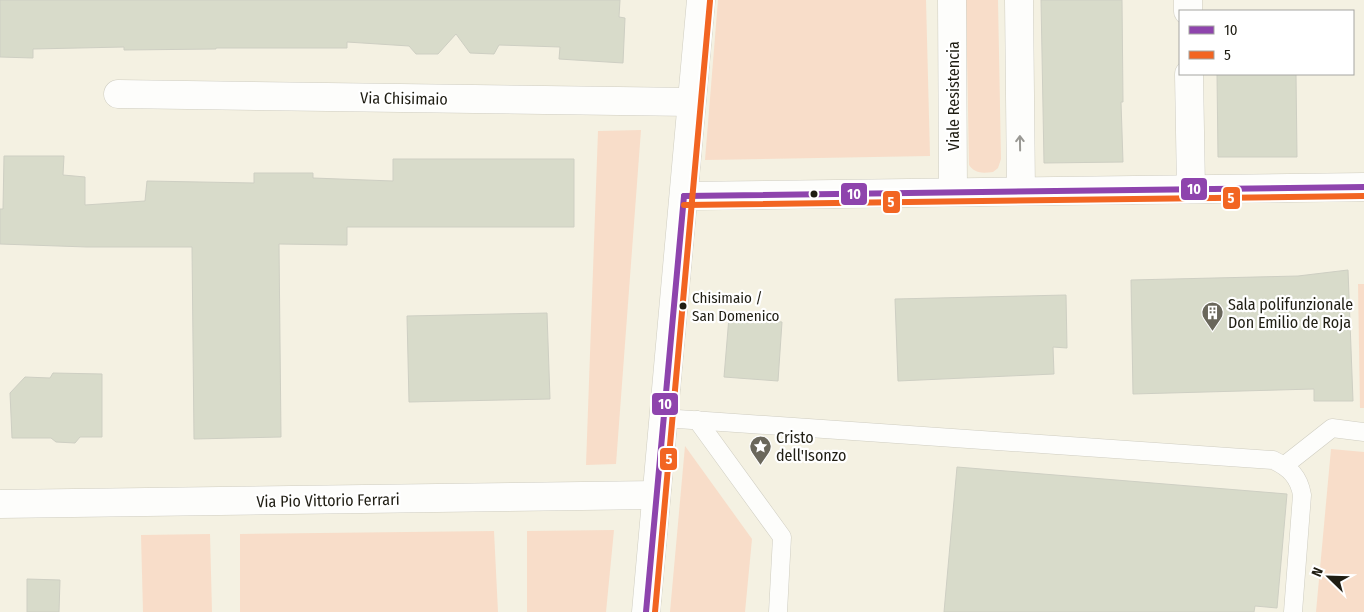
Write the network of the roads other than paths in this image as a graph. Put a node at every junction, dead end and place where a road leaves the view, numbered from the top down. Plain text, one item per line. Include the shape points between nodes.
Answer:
1 (701, 0) edge
2 (952, 0) edge
3 (1019, 0) edge
4 (1189, 75) edge
5 (118, 94) dead end
6 (691, 102) junction
7 (1364, 187) edge
8 (1191, 189) junction
9 (953, 192) junction
10 (1021, 192) junction
11 (684, 196) junction
12 (663, 418) junction
13 (697, 420) junction
14 (1364, 432) edge
15 (1285, 465) junction
16 (656, 495) junction
17 (0, 504) edge
18 (646, 612) edge
19 (778, 612) edge
20 (1293, 612) edge

1 - 6 street
2 - 9 street, Viale Resistencia
10 -> 3 street
4 - 8 street
5 - 6 street, Via Chisimaio
6 - 11 street
7 - 8 street
8 - 10 street
9 - 10 street
9 - 11 street
11 - 12 street
12 - 13 lane
12 - 16 street
13 - 15 lane via 1259,458
13 - 19 lane via 782,537
14 - 15 lane via 1332,428
15 - 20 lane via 1300,484 1302,496
16 - 17 street, Via Pio Vittorio Ferrari
16 - 18 street

